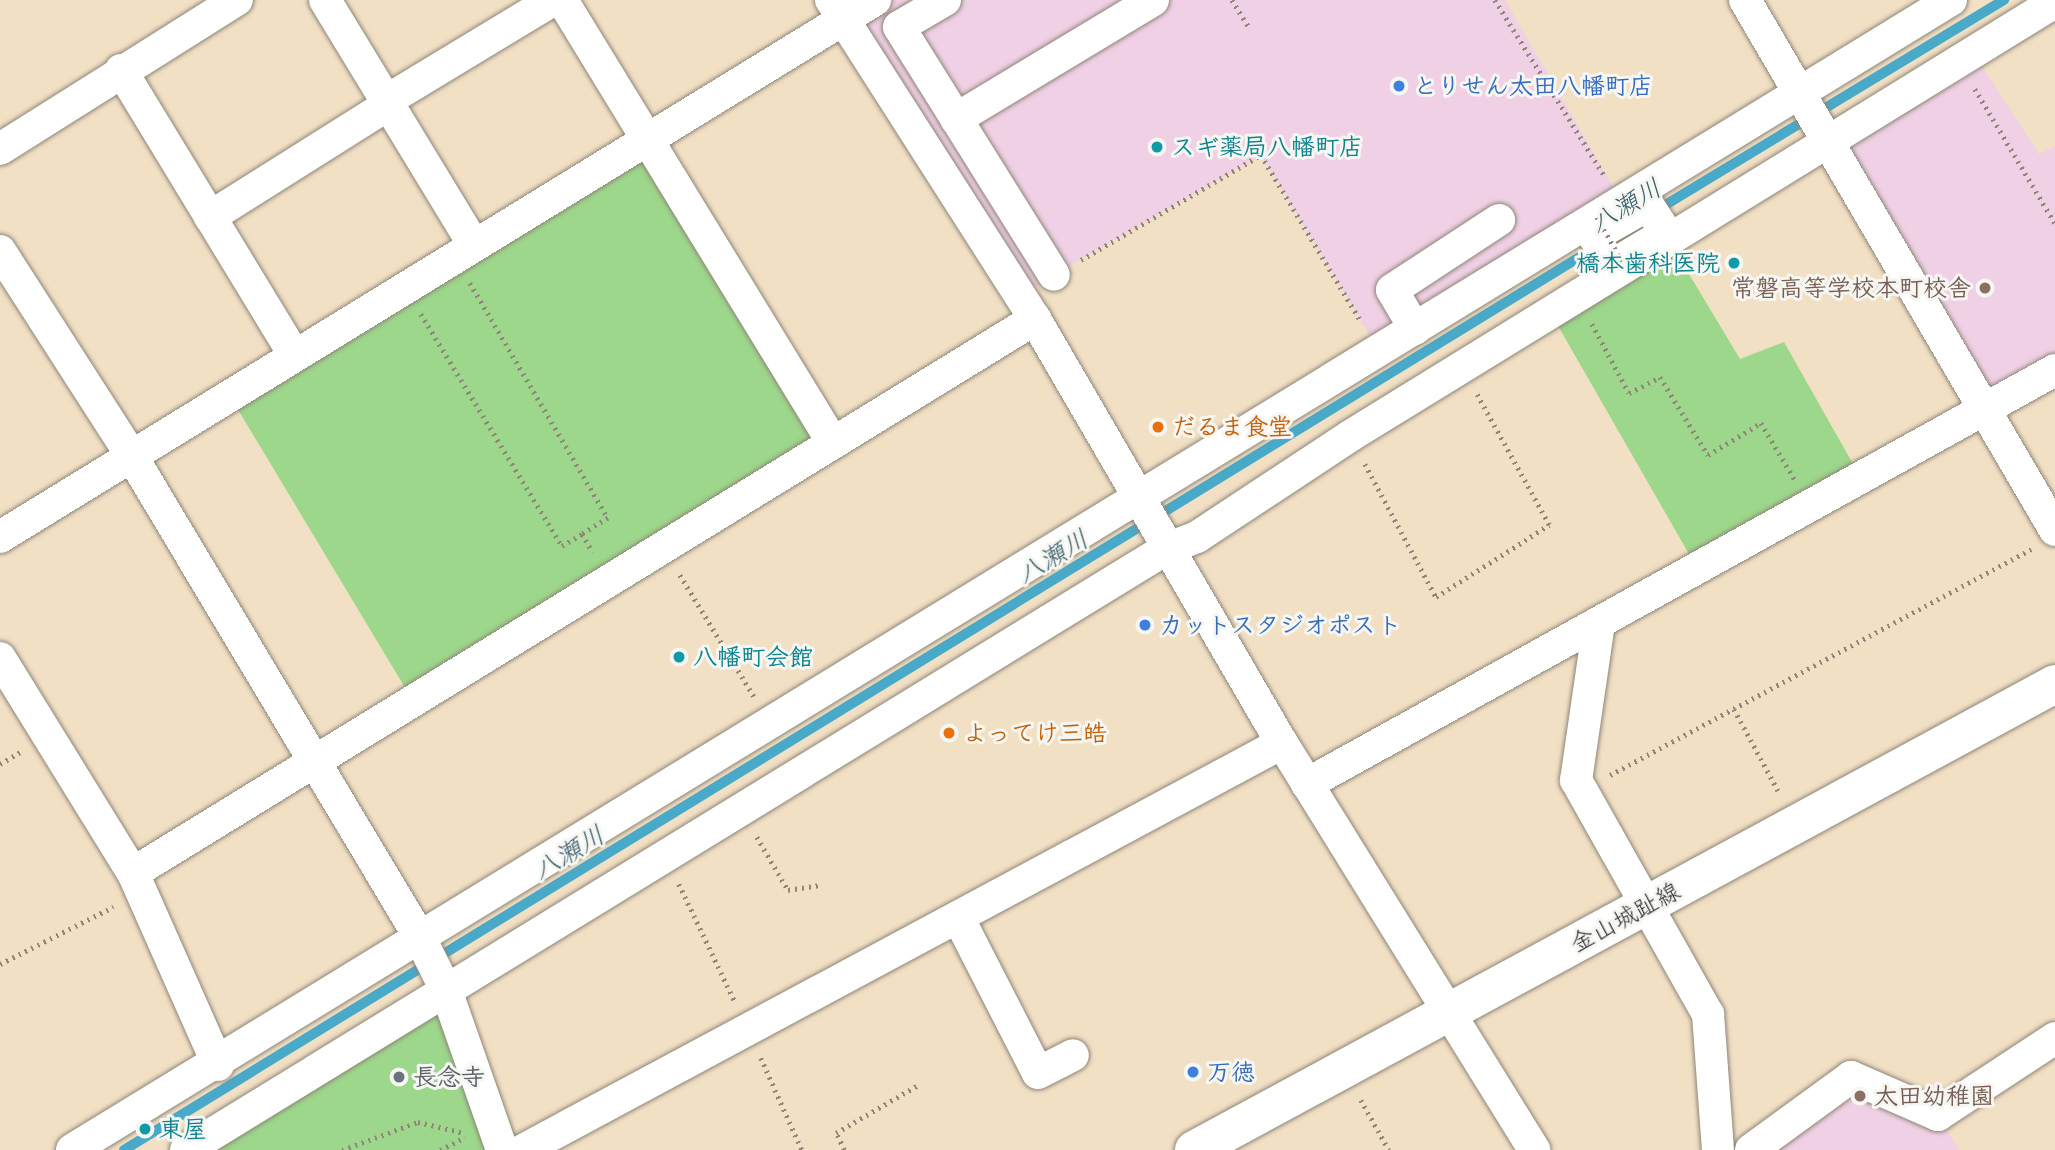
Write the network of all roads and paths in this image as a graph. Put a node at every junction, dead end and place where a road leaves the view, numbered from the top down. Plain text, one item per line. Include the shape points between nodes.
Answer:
1 (236, 0) edge
2 (325, 0) edge
3 (553, 0) edge
4 (562, 0) edge
5 (875, 0) edge
6 (945, 0) edge
7 (1153, 0) edge
8 (1232, 0) edge
9 (1495, 0) edge
10 (1745, 0) edge
11 (1951, 0) edge
12 (2055, 2) edge
13 (836, 10) edge
14 (1248, 26) dead end
15 (1958, 61) junction
16 (121, 70) junction
17 (1798, 93) junction
18 (387, 103) junction
19 (956, 119) junction
20 (647, 139) junction
21 (1827, 142) junction
22 (0, 149) edge
23 (1001, 190) junction
24 (1622, 208) junction
25 (968, 214) junction
26 (210, 217) junction
27 (1499, 220) dead end
28 (2055, 223) edge
29 (0, 251) edge
30 (464, 251) junction
31 (1625, 266) junction
32 (1054, 275) joint
33 (405, 288) junction
34 (1576, 296) junction
35 (1035, 319) junction
36 (1415, 329) junction
37 (1378, 351) junction
38 (294, 355) junction
39 (1462, 367) junction
40 (2055, 370) edge
41 (1987, 408) junction
42 (1350, 436) junction
43 (834, 443) junction
44 (131, 455) junction
45 (1138, 499) junction
46 (1811, 506) junction
47 (582, 534) junction
48 (2049, 536) edge
49 (0, 537) edge
50 (663, 548) junction
51 (1166, 549) junction
52 (610, 580) junction
53 (1599, 623) junction
54 (0, 658) edge
55 (2055, 684) edge
56 (1734, 709) junction
57 (769, 721) junction
58 (1282, 743) junction
59 (316, 761) junction
60 (1307, 784) junction
61 (1581, 790) junction
62 (741, 809) junction
63 (1796, 824) junction
64 (137, 883) junction
65 (820, 885) dead end
66 (1648, 905) junction
67 (958, 917) junction
68 (419, 936) junction
69 (0, 964) edge
70 (446, 990) junction
71 (1450, 1012) junction
72 (2055, 1038) edge
73 (1073, 1055) dead end
74 (218, 1065) junction
75 (1344, 1069) junction
76 (920, 1084) dead end
77 (72, 1150) edge
78 (186, 1150) edge
79 (342, 1150) edge
80 (440, 1150) edge
81 (502, 1150) edge
82 (523, 1150) edge
83 (844, 1150) edge
84 (1194, 1150) edge
85 (1389, 1150) edge
86 (1534, 1150) edge
87 (1718, 1150) edge
88 (1751, 1150) edge

1 - 16 street
2 - 18 street
3 - 18 street
4 - 20 street
5 - 13 street
6 - 19 street via 899,27
7 - 19 street
8 - 14 path
9 - 24 path
10 - 17 street
11 - 17 street
12 - 15 street
13 - 20 street
13 - 25 street
15 - 21 street
15 - 28 path
16 - 22 street
16 - 26 street
17 - 21 street
17 - 24 street
18 - 26 street
18 - 30 street
19 - 23 street
20 - 30 street
20 - 43 street
21 - 31 street
21 - 41 street
23 - 25 street
23 - 32 street
24 - 31 path, bridge
24 - 36 street
25 - 35 street
26 - 38 street
27 - 36 street via 1392,290
29 - 44 street
30 - 33 street
30 - 47 path via 608,518
31 - 34 street
32 - 37 path via 1261,155
33 - 38 street
33 - 47 path via 562,546
34 - 39 street
34 - 46 path via 1629,393 1660,377 1708,455 1761,423
35 - 43 street
35 - 45 street
36 - 37 street
37 - 45 street
38 - 44 street
39 - 42 street
39 - 42 path via 1549,525 1436,597
40 - 41 street
41 - 46 street
41 - 48 street
42 - 51 street via 1197,537
43 - 50 street
44 - 49 street
44 - 59 street
45 - 51 street
45 - 57 street
46 - 53 street
47 - 52 path
48 - 56 path
50 - 52 street
50 - 57 path
51 - 58 street
51 - 62 street
52 - 59 street
53 - 60 street
53 - 61 street via 1576,780
54 - 64 street
55 - 63 main road, 金山城趾線
56 - 61 path
56 - 63 path
57 - 68 street
58 - 60 street
58 - 67 street
59 - 64 street
59 - 68 street
60 - 71 street
61 - 66 street
62 - 65 path via 788,890
62 - 70 street
63 - 66 main road, 金山城趾線
64 - 69 path
64 - 74 street
66 - 71 main road, 金山城趾線
66 - 87 street via 1708,1014
67 - 73 street via 1038,1073
67 - 82 street
68 - 70 street
68 - 74 street
70 - 78 street
70 - 81 street
71 - 75 main road, 金山城趾線
71 - 86 street
72 - 88 street via 1938,1115 1851,1077
74 - 77 street
75 - 84 main road, 金山城趾線
75 - 85 path
76 - 83 path via 836,1133
79 - 80 path via 418,1122 470,1135

